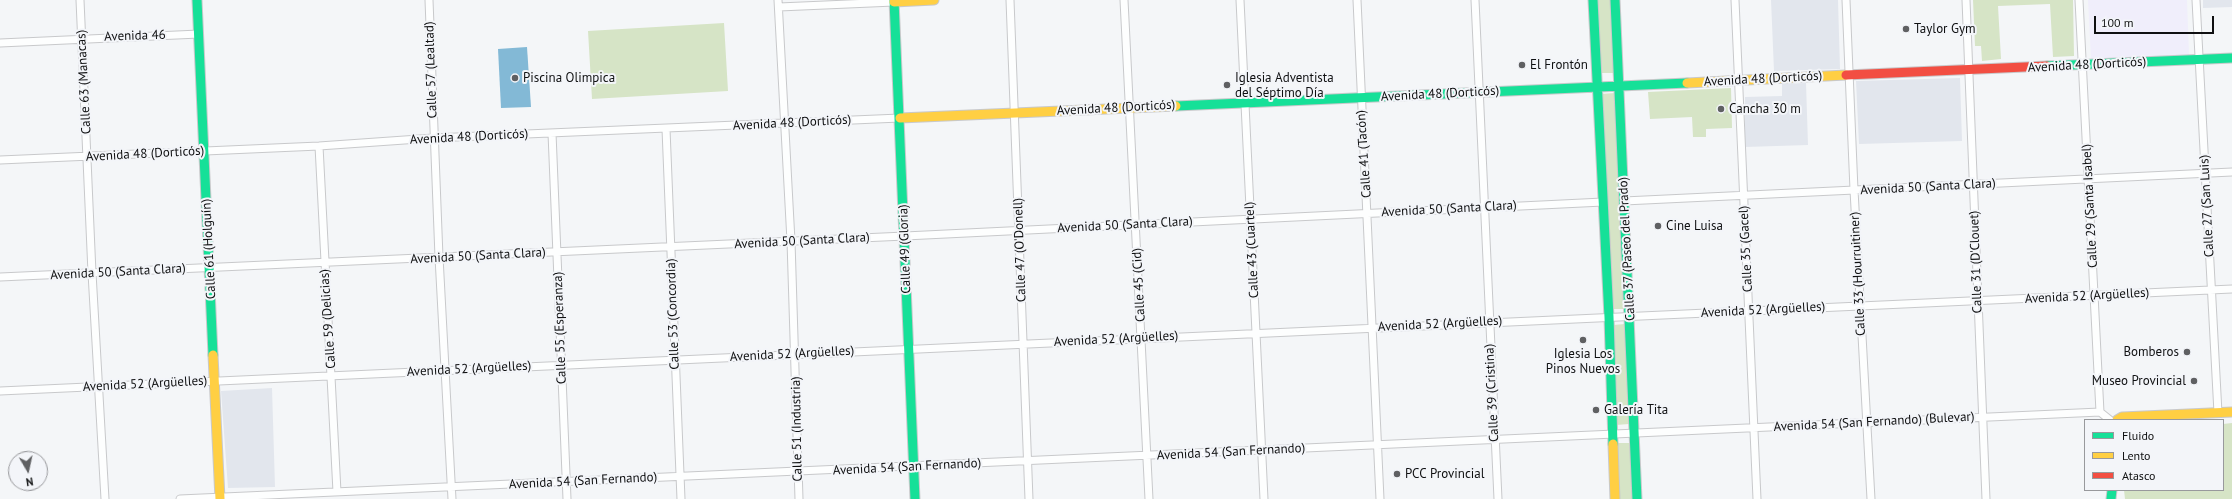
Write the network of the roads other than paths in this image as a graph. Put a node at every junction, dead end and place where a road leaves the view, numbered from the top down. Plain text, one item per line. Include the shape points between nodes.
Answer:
1 (80, 0) edge
2 (197, 0) edge
3 (429, 0) edge
4 (934, 0) edge
5 (1010, 0) edge
6 (1124, 0) edge
7 (1240, 0) edge
8 (1357, 0) edge
9 (1475, 0) edge
10 (1593, 0) edge
11 (1615, 0) edge
12 (1735, 0) edge
13 (1846, 0) edge
14 (1966, 0) edge
15 (2079, 0) edge
16 (2196, 0) edge
17 (894, 1) edge
18 (779, 3) edge
19 (199, 34) junction
20 (82, 38) junction
21 (0, 43) edge
22 (2232, 58) edge
23 (2199, 60) junction
24 (2083, 65) junction
25 (1969, 70) junction
26 (1849, 76) junction
27 (1739, 80) junction
28 (1620, 86) junction
29 (1597, 87) junction
30 (1479, 92) junction
31 (1360, 97) junction
32 (1245, 102) junction
33 (1131, 108) junction
34 (1015, 113) junction
35 (900, 118) junction
36 (786, 124) junction
37 (666, 129) junction
38 (552, 133) junction
39 (433, 138) junction
40 (319, 146) junction
41 (204, 151) junction
42 (88, 157) junction
43 (0, 160) edge
44 (2232, 172) edge
45 (2206, 174) junction
46 (2088, 179) junction
47 (1973, 185) junction
48 (1854, 190) junction
49 (1744, 196) junction
50 (1624, 201) junction
51 (1603, 202) junction
52 (1484, 208) junction
53 (1368, 213) junction
54 (1250, 219) junction
55 (1136, 225) junction
56 (1020, 231) junction
57 (905, 236) junction
58 (791, 241) junction
59 (670, 247) junction
60 (557, 252) junction
61 (439, 257) junction
62 (325, 262) junction
63 (210, 268) junction
64 (92, 273) junction
65 (0, 277) edge
66 (2232, 289) edge
67 (2212, 290) junction
68 (2094, 295) junction
69 (1977, 300) junction
70 (1860, 306) junction
71 (1749, 310) junction
72 (1630, 316) junction
73 (1609, 317) junction
74 (1489, 322) junction
75 (1372, 328) junction
76 (1256, 333) junction
77 (1141, 338) junction
78 (1022, 344) junction
79 (908, 349) junction
80 (795, 354) junction
81 (675, 360) junction
82 (561, 365) junction
83 (446, 370) junction
84 (332, 376) junction
85 (215, 381) junction
86 (100, 387) junction
87 (0, 391) edge
88 (2100, 412) junction
89 (2232, 412) edge
90 (2218, 413) junction
91 (1982, 417) junction
92 (2109, 419) edge
93 (2118, 419) edge
94 (1867, 423) junction
95 (1754, 428) junction
96 (1634, 434) junction
97 (1612, 435) junction
98 (1495, 440) junction
99 (1377, 446) junction
100 (1262, 451) junction
101 (1147, 456) junction
102 (1028, 461) junction
103 (913, 466) junction
104 (798, 472) junction
105 (680, 477) junction
106 (566, 482) junction
107 (451, 487) junction
108 (337, 492) junction
109 (220, 498) edge
110 (105, 499) edge
111 (180, 499) edge
112 (452, 499) edge
113 (567, 499) edge
114 (681, 499) edge
115 (799, 499) edge
116 (915, 499) edge
117 (1030, 499) edge
118 (1149, 499) edge
119 (1264, 499) edge
120 (1380, 499) edge
121 (1498, 499) edge
122 (1615, 499) edge
123 (1637, 499) edge
124 (1757, 499) edge
125 (1871, 499) edge
126 (1986, 499) edge

1 - 20 street, Calle 63 (Manacas)
2 - 19 street, Calle 61 (Holguín)
3 - 39 street, Calle 57 (Lealtad)
4 - 17 street
5 - 34 street, Calle 47 (O'Donell)
6 - 33 street, Calle 45 (Cid)
7 - 32 street, Calle 43 (Cuartel)
8 - 31 street, Calle 41 (Tacón)
9 - 30 street, Calle 39 (Cristina)
10 - 29 street, Calle 37 (Paseo del Prado)
11 - 28 street, Calle 37 (Paseo del Prado)
12 - 27 street, Calle 35 (Gacel)
13 - 26 street, Calle 33 (Hourruitiner)
14 - 25 street, Calle 31 (D'Clouet)
15 - 24 street, Calle 29 (Santa Isabel)
16 - 23 street, Calle 27 (San Luis)
17 - 18 street
17 - 35 street, Calle 49 (Gloria)
18 - 36 street, Calle 51 (Industria)
19 - 20 street, Avenida 46
19 - 41 street, Calle 61 (Holguín)
20 - 21 street, Avenida 46
20 - 42 street, Calle 63 (Manacas)
22 - 23 street, Avenida 48 (Dorticós)
23 - 24 street, Avenida 48 (Dorticós)
23 - 45 street, Calle 27 (San Luis)
24 - 25 street, Avenida 48 (Dorticós)
24 - 46 street, Calle 29 (Santa Isabel)
25 - 26 street, Avenida 48 (Dorticós)
25 - 47 street, Calle 31 (D'Clouet)
26 - 27 street, Avenida 48 (Dorticós)
26 - 48 street, Calle 33 (Hourruitiner)
27 - 28 street, Avenida 48 (Dorticós)
27 - 49 street, Calle 35 (Gacel)
28 - 29 street, Avenida 48 (Dorticós)
28 - 50 street, Calle 37 (Paseo del Prado)
29 - 30 street, Avenida 48 (Dorticós)
29 - 51 street, Calle 37 (Paseo del Prado)
30 - 31 street, Avenida 48 (Dorticós)
30 - 52 street, Calle 39 (Cristina)
31 - 32 street, Avenida 48 (Dorticós)
31 - 53 street, Calle 41 (Tacón)
32 - 33 street, Avenida 48 (Dorticós)
32 - 54 street, Calle 43 (Cuartel)
33 - 34 street, Avenida 48 (Dorticós)
33 - 55 street, Calle 45 (Cid)
34 - 35 street, Avenida 48 (Dorticós)
34 - 56 street, Calle 47 (O'Donell)
35 - 36 street, Avenida 48 (Dorticós)
35 - 57 street, Calle 49 (Gloria)
36 - 37 street, Avenida 48 (Dorticós)
36 - 58 street, Calle 51 (Industria)
37 - 38 street, Avenida 48 (Dorticós)
37 - 59 street, Calle 53 (Concordia)
38 - 39 street, Avenida 48 (Dorticós)
38 - 60 street, Calle 55 (Esperanza)
39 - 40 street, Avenida 48 (Dorticós)
39 - 61 street, Calle 57 (Lealtad)
40 - 41 street, Avenida 48 (Dorticós)
40 - 62 street, Calle 59 (Delicias)
41 - 42 street, Avenida 48 (Dorticós)
41 - 63 street, Calle 61 (Holguín)
42 - 43 street, Avenida 48 (Dorticós)
42 - 64 street, Calle 63 (Manacas)
44 - 45 street, Avenida 50 (Santa Clara)
45 - 46 street, Avenida 50 (Santa Clara)
45 - 67 street, Calle 27 (San Luis)
46 - 47 street, Avenida 50 (Santa Clara)
46 - 68 street, Calle 29 (Santa Isabel)
47 - 48 street, Avenida 50 (Santa Clara)
47 - 69 street, Calle 31 (D'Clouet)
48 - 49 street, Avenida 50 (Santa Clara)
48 - 70 street, Calle 33 (Hourruitiner)
49 - 50 street, Avenida 50 (Santa Clara)
49 - 71 street, Calle 35 (Gacel)
50 - 72 street, Calle 37 (Paseo del Prado)
51 - 52 street, Avenida 50 (Santa Clara)
51 - 73 street, Calle 37 (Paseo del Prado)
52 - 53 street, Avenida 50 (Santa Clara)
52 - 74 street, Calle 39 (Cristina)
53 - 54 street, Avenida 50 (Santa Clara)
53 - 75 street, Calle 41 (Tacón)
54 - 55 street, Avenida 50 (Santa Clara)
54 - 76 street, Calle 43 (Cuartel)
55 - 56 street, Avenida 50 (Santa Clara)
55 - 77 street, Calle 45 (Cid)
56 - 57 street, Avenida 50 (Santa Clara)
56 - 78 street, Calle 47 (O'Donell)
57 - 58 street, Avenida 50 (Santa Clara)
57 - 79 street, Calle 49 (Gloria)
58 - 59 street, Avenida 50 (Santa Clara)
58 - 80 street, Calle 51 (Industria)
59 - 60 street, Avenida 50 (Santa Clara)
59 - 81 street, Calle 53 (Concordia)
60 - 61 street, Avenida 50 (Santa Clara)
60 - 82 street, Calle 55 (Esperanza)
61 - 62 street, Avenida 50 (Santa Clara)
61 - 83 street, Calle 57 (Lealtad)
62 - 63 street, Avenida 50 (Santa Clara)
62 - 84 street, Calle 59 (Delicias)
63 - 64 street, Avenida 50 (Santa Clara)
63 - 85 street, Calle 61 (Holguín)
64 - 65 street, Avenida 50 (Santa Clara)
64 - 86 street, Calle 63 (Manacas)
66 - 67 street, Avenida 52 (Argüelles)
67 - 68 street, Avenida 52 (Argüelles)
67 - 90 street, Calle 27 (San Luis)
68 - 69 street, Avenida 52 (Argüelles)
68 - 88 street, Calle 29 (Santa Isabel)
69 - 70 street, Avenida 52 (Argüelles)
69 - 91 street, Calle 31 (D'Clouet)
70 - 71 street, Avenida 52 (Argüelles)
70 - 94 street, Calle 33 (Hourruitiner)
71 - 72 street, Avenida 52 (Argüelles)
71 - 95 street, Calle 35 (Gacel)
72 - 73 street, Avenida 52 (Argüelles)
72 - 96 street, Calle 37 (Paseo del Prado)
73 - 74 street, Avenida 52 (Argüelles)
73 - 97 street, Calle 37 (Paseo del Prado)
74 - 75 street, Avenida 52 (Argüelles)
74 - 98 street, Calle 39 (Cristina)
75 - 76 street, Avenida 52 (Argüelles)
75 - 99 street, Calle 41 (Tacón)
76 - 77 street, Avenida 52 (Argüelles)
76 - 100 street, Calle 43 (Cuartel)
77 - 78 street, Avenida 52 (Argüelles)
77 - 101 street, Calle 45 (Cid)
78 - 79 street, Avenida 52 (Argüelles)
78 - 102 street, Calle 47 (O'Donell)
79 - 80 street, Avenida 52 (Argüelles)
79 - 103 street, Calle 49 (Gloria)
80 - 81 street, Avenida 52 (Argüelles)
80 - 104 street, Calle 51 (Industria)
81 - 82 street, Avenida 52 (Argüelles)
81 - 105 street, Calle 53 (Concordia)
82 - 83 street, Avenida 52 (Argüelles)
82 - 106 street, Calle 55 (Esperanza)
83 - 84 street, Avenida 52 (Argüelles)
83 - 107 street, Calle 57 (Lealtad)
84 - 85 street, Avenida 52 (Argüelles)
84 - 108 street, Calle 59 (Delicias)
85 - 86 street, Avenida 52 (Argüelles)
85 - 109 street, Calle 61 (Holguín)
86 - 87 street, Avenida 52 (Argüelles)
86 - 110 street, Calle 63 (Manacas)
88 - 91 street, Avenida 54 (San Fernando) (Bulevar)
88 - 92 street
89 - 90 street
90 - 93 street
91 - 94 street, Avenida 54 (San Fernando) (Bulevar)
91 - 126 street, Calle 31 (D'Clouet)
94 - 95 street, Avenida 54 (San Fernando) (Bulevar)
94 - 125 street, Calle 33 (Hourruitiner)
95 - 96 street, Avenida 54 (San Fernando) (Bulevar)
95 - 124 street, Calle 35 (Gacel)
96 - 97 street, Avenida 54 (San Fernando)
96 - 123 street, Calle 37 (Paseo del Prado)
97 - 98 street, Avenida 54 (San Fernando)
97 - 122 street, Calle 37 (Paseo del Prado)
98 - 99 street, Avenida 54 (San Fernando)
98 - 121 street, Calle 39 (Cristina)
99 - 100 street, Avenida 54 (San Fernando)
99 - 120 street, Calle 41 (Tacón)
100 - 101 street, Avenida 54 (San Fernando)
100 - 119 street, Calle 43 (Cuartel)
101 - 102 street, Avenida 54 (San Fernando)
101 - 118 street, Calle 45 (Cid)
102 - 103 street, Avenida 54 (San Fernando)
102 - 117 street, Calle 47 (O'Donell)
103 - 104 street, Avenida 54 (San Fernando)
103 - 116 street, Calle 49 (Gloria)
104 - 105 street, Avenida 54 (San Fernando)
104 - 115 street, Calle 51 (Industria)
105 - 106 street, Avenida 54 (San Fernando)
105 - 114 street, Calle 53 (Concordia)
106 - 107 street, Avenida 54 (San Fernando)
106 - 113 street, Calle 55 (Esperanza)
107 - 108 street, Avenida 54 (San Fernando)
107 - 112 street, Calle 57 (Lealtad)
108 - 109 street, Avenida 54 (San Fernando)
109 - 111 street, Avenida 54 (San Fernando)

